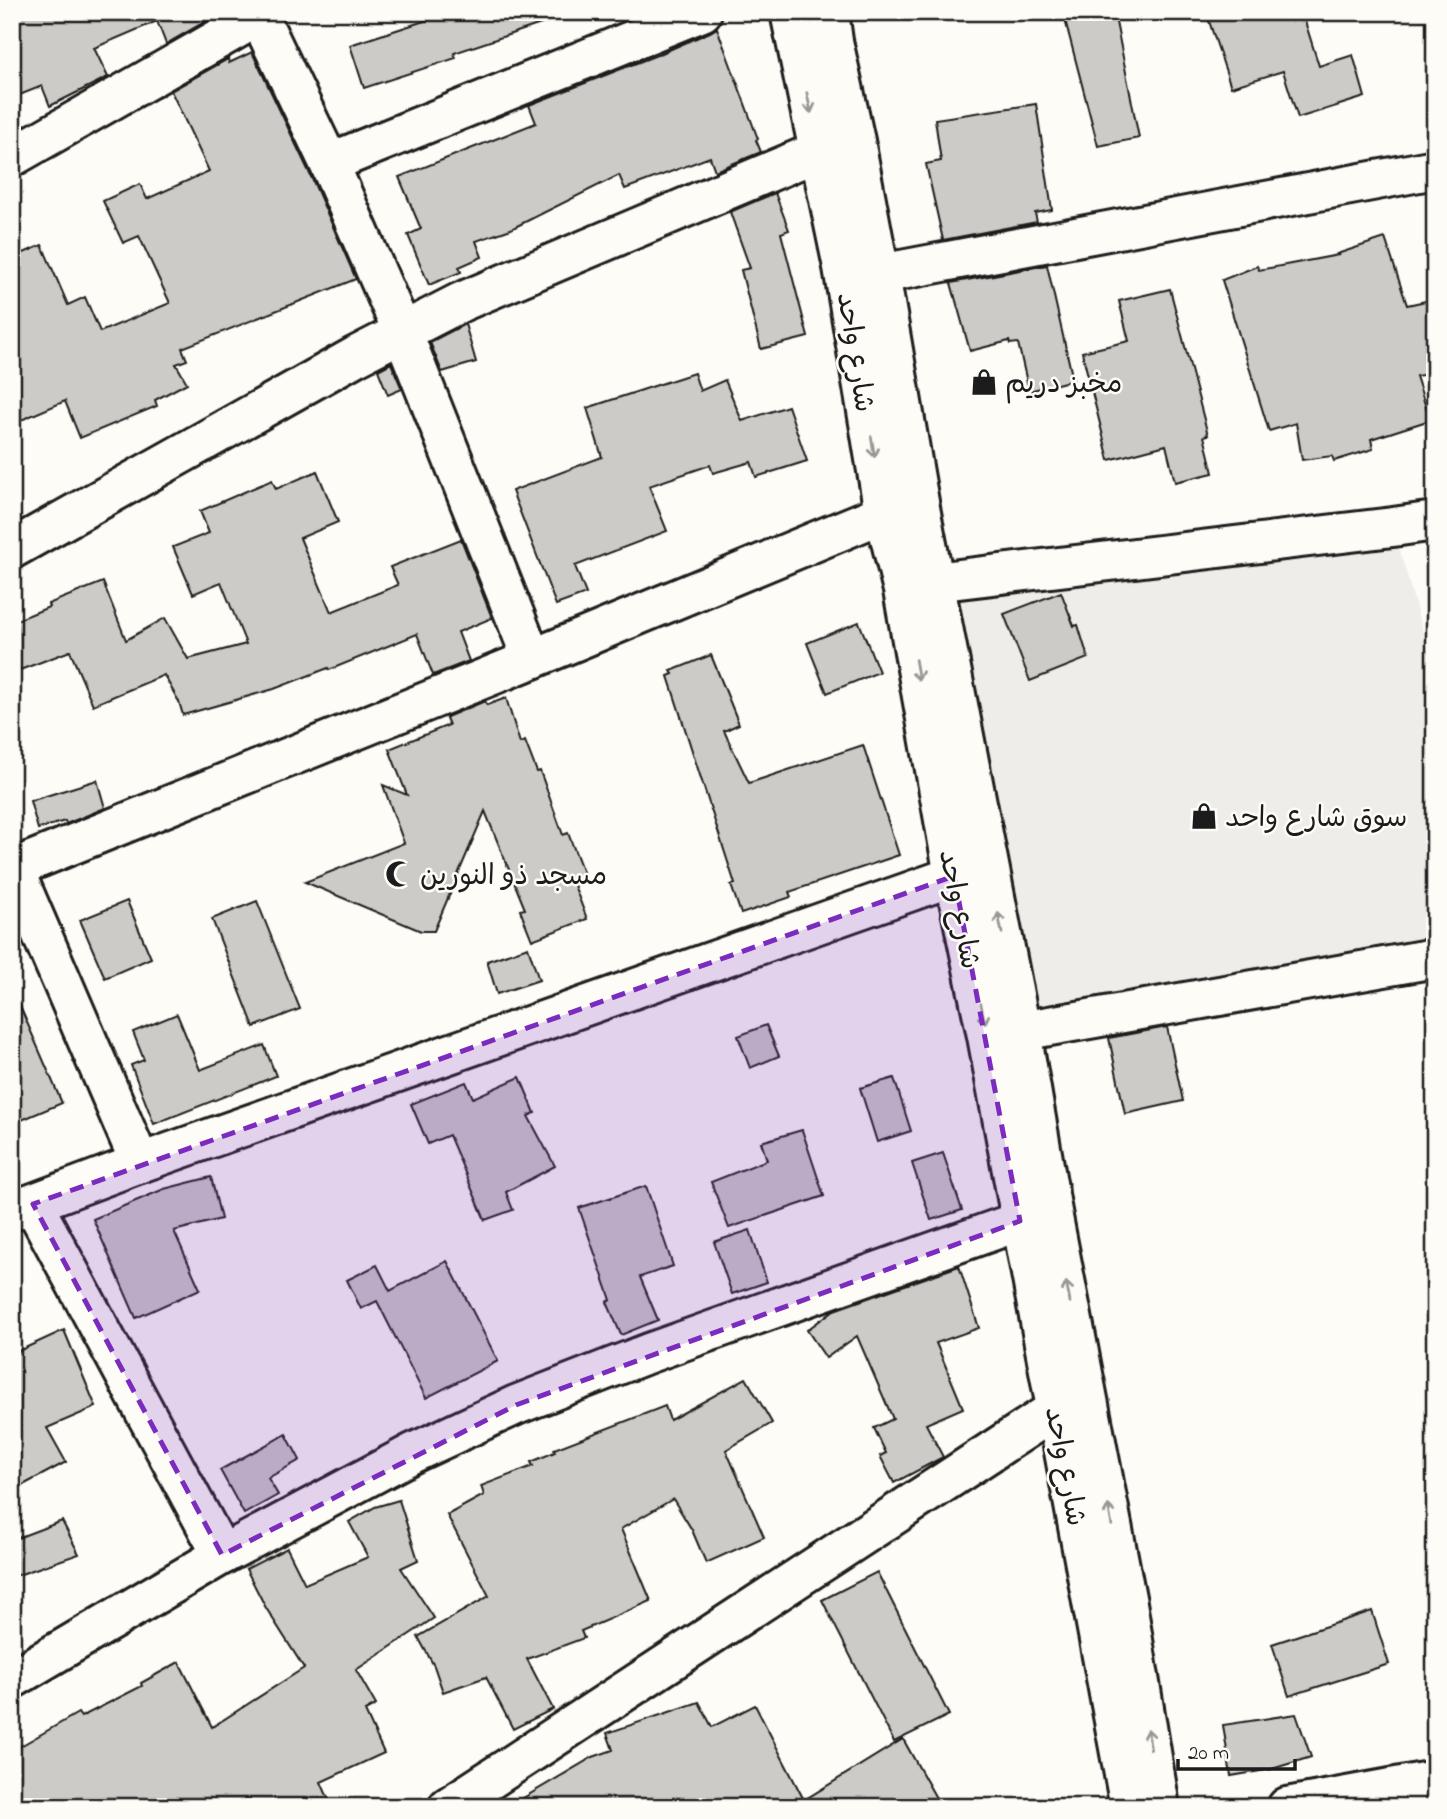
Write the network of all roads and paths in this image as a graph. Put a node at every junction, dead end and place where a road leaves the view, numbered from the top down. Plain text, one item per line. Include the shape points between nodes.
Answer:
1 (702, 12) edge
2 (790, 12) edge
3 (258, 14) edge
4 (820, 35) edge
5 (820, 151) junction
6 (12, 157) edge
7 (329, 163) junction
8 (1435, 169) edge
9 (880, 274) junction
10 (402, 331) junction
11 (884, 513) junction
12 (1435, 521) edge
13 (12, 549) edge
14 (934, 582) junction
15 (532, 659) junction
16 (13, 866) edge
17 (972, 871) junction
18 (1435, 958) edge
19 (1021, 1031) junction
20 (140, 1163) junction
21 (23, 1208) edge
22 (1020, 1221) junction
23 (1056, 1409) junction
24 (222, 1555) junction
25 (12, 1679) edge
26 (1435, 1780) edge
27 (448, 1807) edge
28 (1129, 1807) edge
29 (1160, 1807) edge
30 (1287, 1807) edge

1 - 7 street
2 - 4 street, شارع واحد
3 - 6 street
3 - 7 street
4 -> 5 street, شارع واحد
4 - 9 street, شارع واحد via 855,141
5 - 10 street
5 -> 11 street, شارع واحد
7 - 10 street
8 - 9 street
9 - 14 street, شارع واحد
10 - 13 street
10 - 15 street
11 - 15 street
11 -> 17 street, شارع واحد
12 - 14 street
14 - 17 street, شارع واحد
15 - 16 street
16 - 20 street
19 -> 17 street, شارع واحد
17 - 20 street
17 -> 22 street, شارع واحد via 987,1036
18 - 19 street
29 -> 19 street, شارع واحد
20 - 21 street
21 - 24 street
22 - 23 street, شارع واحد
22 - 24 street via 516,1405 413,1453
23 - 27 street
23 - 28 street, شارع واحد
24 - 25 street
26 - 30 street

